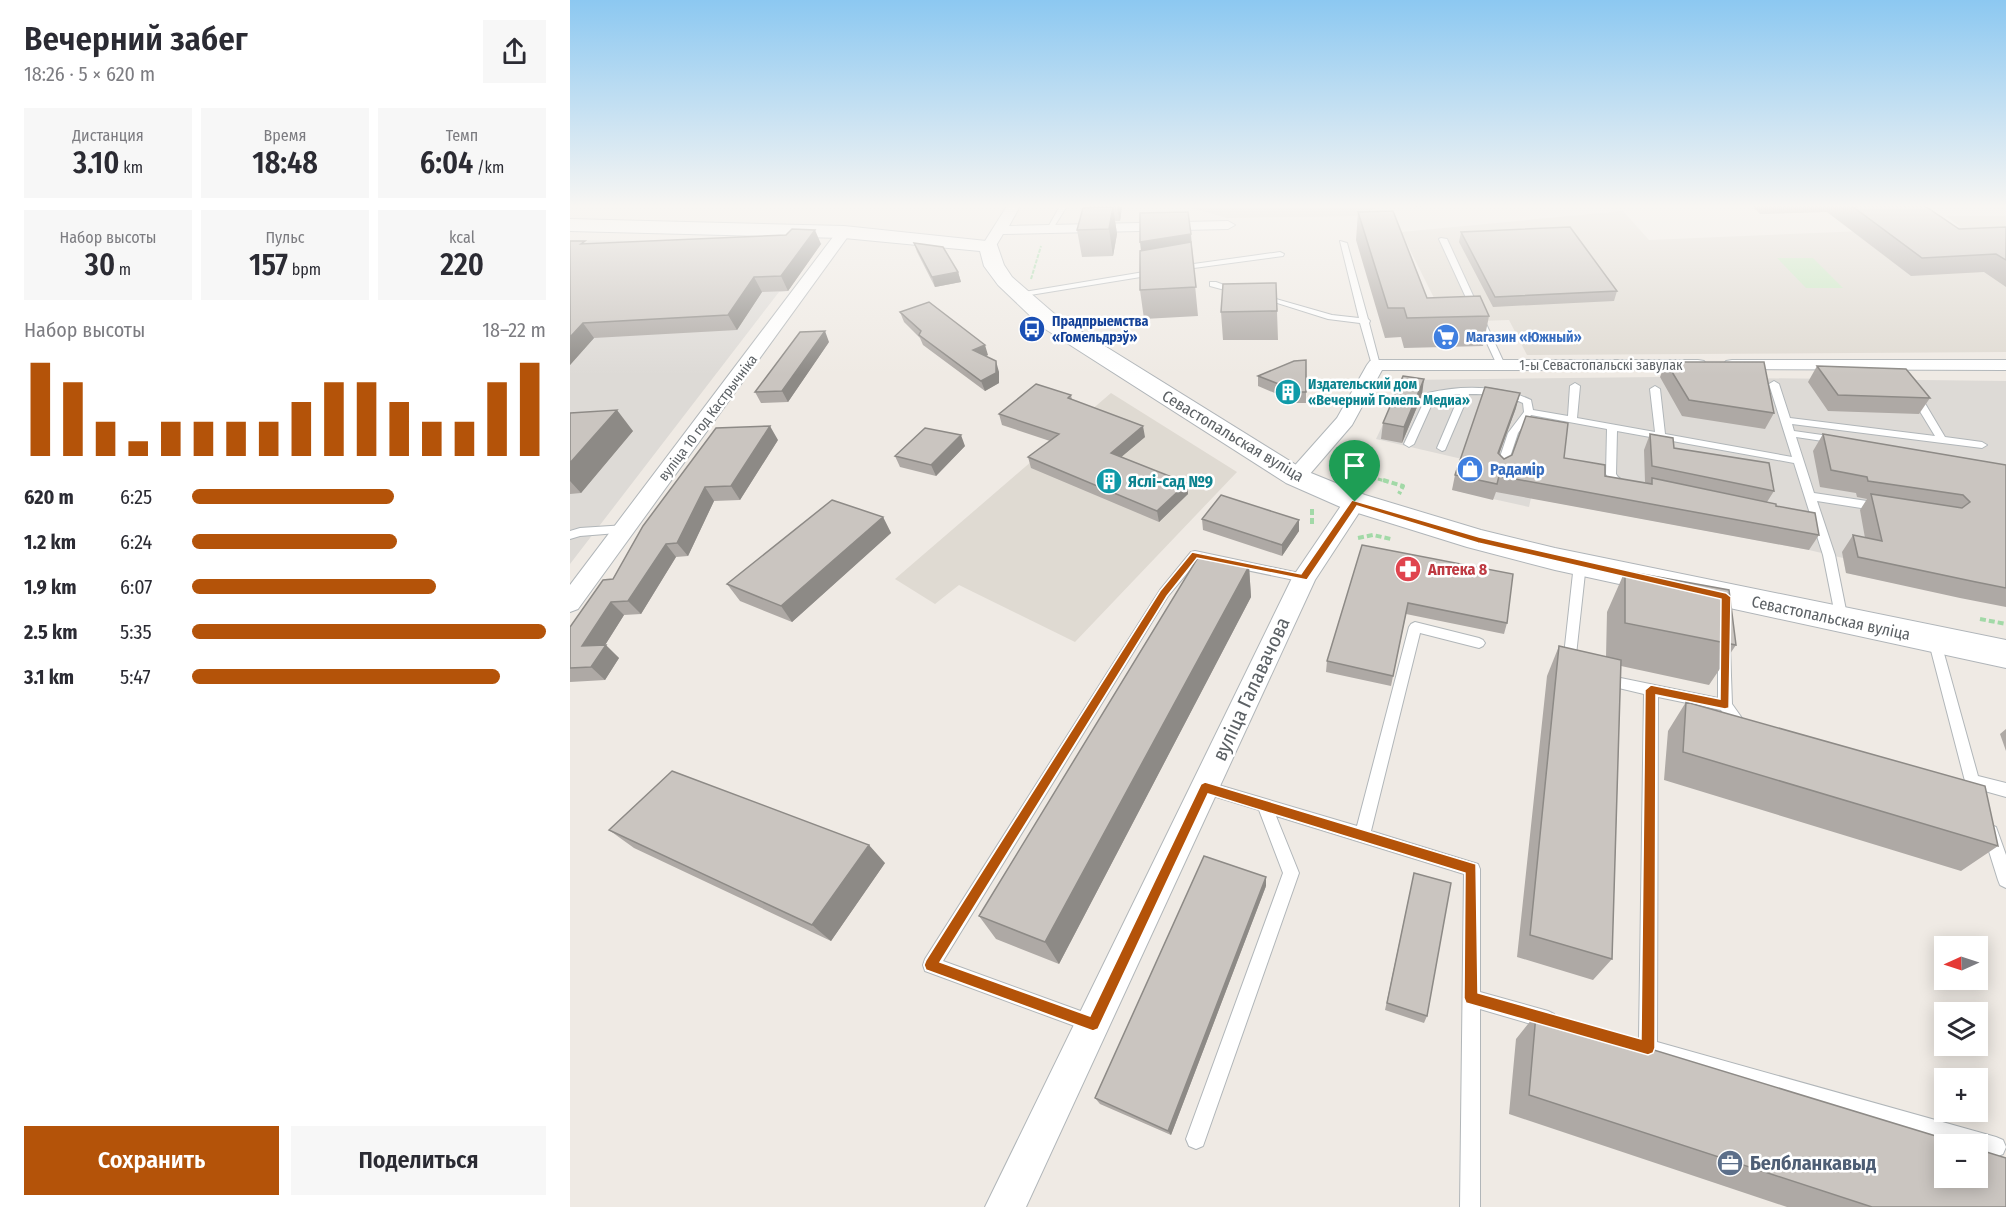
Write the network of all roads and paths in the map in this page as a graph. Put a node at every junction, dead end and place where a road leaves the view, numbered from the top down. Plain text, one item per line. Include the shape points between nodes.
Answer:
1 (822, 262) edge
2 (994, 262) edge
3 (1035, 262) edge
4 (1215, 262) edge
5 (1349, 262) edge
6 (1454, 262) edge
7 (1213, 284) dead end
8 (1024, 290) junction
9 (1243, 292) edge
10 (1253, 295) edge
11 (1366, 321) junction
12 (2006, 364) edge
13 (1376, 365) junction
14 (1502, 365) junction
15 (1774, 384) dead end
16 (1575, 386) dead end
17 (1910, 386) edge
18 (1655, 389) dead end
19 (1465, 392) junction
20 (1529, 411) junction
21 (1572, 420) junction
22 (1786, 420) junction
23 (1612, 427) junction
24 (1790, 433) junction
25 (1660, 435) junction
26 (1942, 440) junction
27 (1847, 442) edge
28 (1409, 444) dead end
29 (1982, 445) dead end
30 (1442, 448) dead end
31 (1799, 461) junction
32 (1501, 469) edge
33 (1332, 473) dead end
34 (1296, 477) junction
35 (1636, 488) edge
36 (1810, 496) junction
37 (1355, 502) junction
38 (1394, 503) dead end
39 (1891, 509) edge
40 (627, 529) junction
41 (570, 535) edge
42 (1580, 564) junction
43 (1304, 578) junction
44 (570, 603) edge
45 (1842, 621) junction
46 (1724, 631) edge
47 (1934, 639) junction
48 (1479, 643) dead end
49 (2006, 654) edge
50 (1651, 690) junction
51 (1725, 705) junction
52 (1749, 739) edge
53 (1972, 781) junction
54 (1205, 787) junction
55 (2006, 790) edge
56 (1265, 806) junction
57 (1362, 835) junction
58 (2006, 880) edge
59 (1471, 998) junction
60 (1093, 1024) junction
61 (1570, 1026) edge
62 (1626, 1042) edge
63 (1648, 1048) junction
64 (1196, 1139) dead end
65 (1996, 1147) dead end
66 (1005, 1207) edge
67 (1470, 1207) edge

1 - 40 street, вуліца 10 год Кастрычніка
2 - 8 street, Севастопальская вуліца
3 - 8 path
4 - 8 lane
5 - 11 lane
6 - 14 lane
7 - 9 lane
8 - 34 street, Севастопальская вуліца via 1050,322
10 - 11 lane via 1331,317
11 - 13 lane
12 - 14 street, 1-ы Севастопальскі завулак
13 - 14 street, 1-ы Севастопальскі завулак
13 - 34 street via 1345,421
15 - 22 lane
16 - 21 lane
17 - 26 lane
18 - 25 lane
19 - 20 lane via 1518,397 1528,402
19 - 28 lane via 1431,395
19 - 30 lane
20 - 21 lane
20 - 32 lane via 1512,433
21 - 23 lane
22 - 24 lane
22 - 26 lane
23 - 25 lane
23 - 35 lane via 1611,474 1618,483
24 - 27 lane
24 - 31 lane
25 - 31 lane
26 - 29 lane
31 - 36 lane
33 - 38 path via 1337,467 1403,486
34 - 37 street, Севастопальская вуліца
36 - 39 lane
36 - 45 lane via 1813,523 1829,555
37 - 42 street, Севастопальская вуліца via 1478,540
37 - 43 street, вуліца Галавачова
40 - 41 lane
40 - 44 street, вуліца 10 год Кастрычніка
42 - 45 street, Севастопальская вуліца via 1725,602
42 - 50 lane via 1568,671
43 - 54 street, вуліца Галавачова
43 - 60 lane via 1195,555 1164,593 931,965
45 - 47 street, Севастопальская вуліца
46 - 51 lane
47 - 49 street, Севастопальская вуліца
47 - 53 lane
48 - 57 lane via 1415,627
50 - 51 lane
50 - 63 lane
51 - 52 lane
53 - 55 lane
53 - 58 lane
54 - 56 lane
54 - 60 street, вуліца Галавачова
56 - 57 lane
56 - 64 lane via 1291,873
57 - 59 lane via 1472,869
59 - 61 lane
59 - 67 lane
60 - 66 street, вуліца Галавачова
62 - 63 lane
63 - 65 lane

